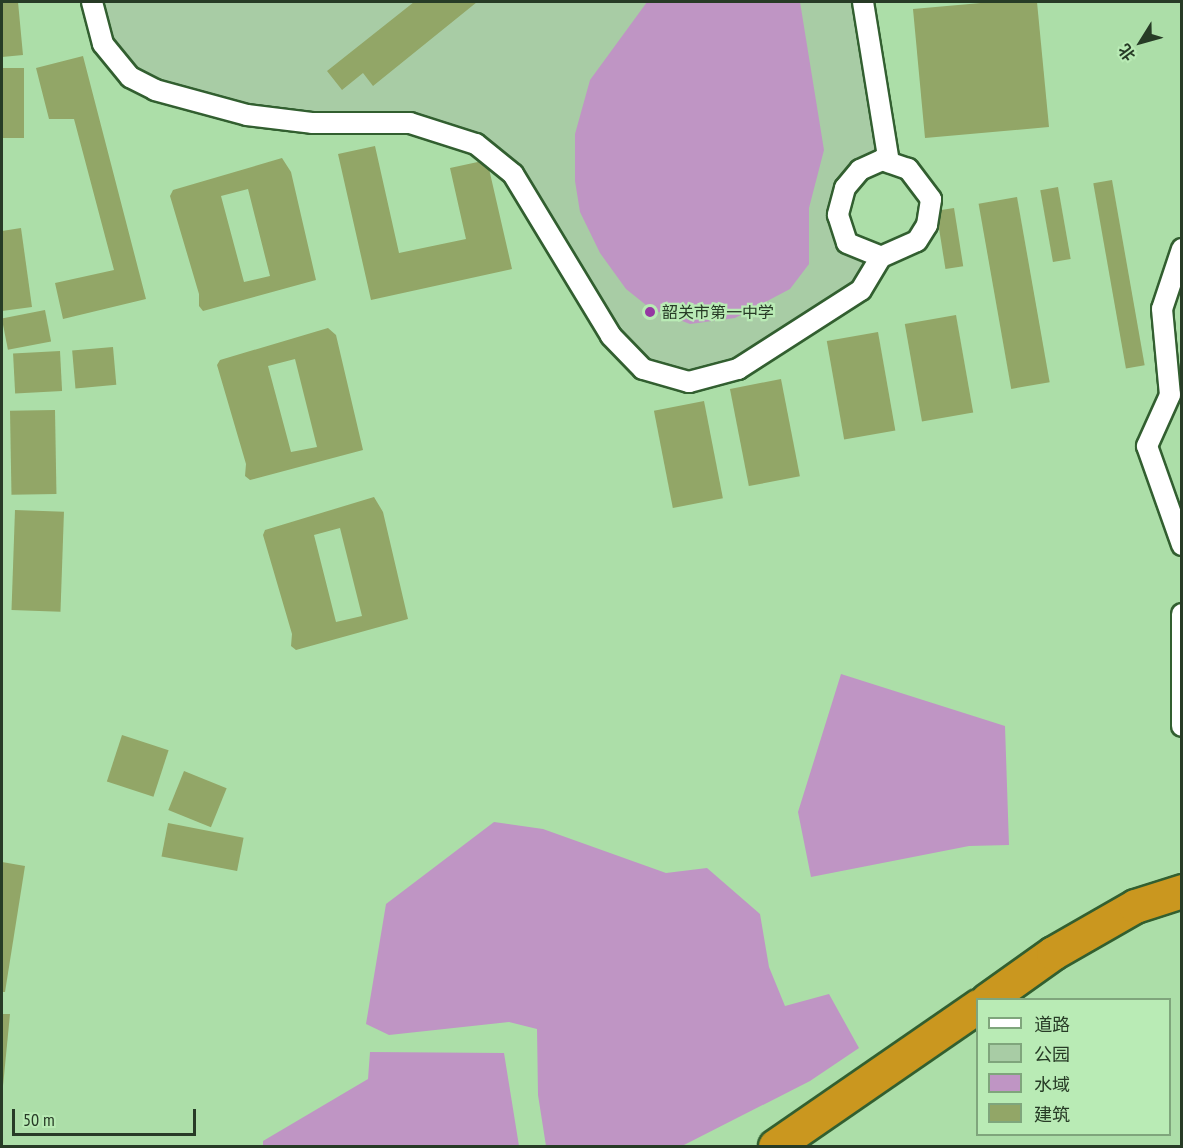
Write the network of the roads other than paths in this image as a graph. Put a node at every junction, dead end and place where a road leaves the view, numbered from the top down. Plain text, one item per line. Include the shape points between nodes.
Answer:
1 (92, 2) edge
2 (863, 2) edge
3 (889, 162) junction
4 (1182, 249) edge
5 (882, 256) junction
6 (1182, 545) edge
7 (1182, 614) edge
8 (1182, 726) edge
9 (1182, 891) edge
10 (988, 998) edge
11 (976, 1007) edge
12 (775, 1146) edge

1 - 5 street via 103,44 130,77 155,90 247,115 312,123 410,123 476,144 513,174 612,336 643,369 689,382 738,369 861,290
2 - 3 street
3 - 5 street via 908,169 932,199 927,225 917,241
3 - 5 street via 882,160 860,170 845,188 838,215 847,243
4 - 6 street via 1162,309 1170,395 1147,446
7 - 8 street
9 - 10 highway via 1135,906 1053,953
11 - 12 highway

